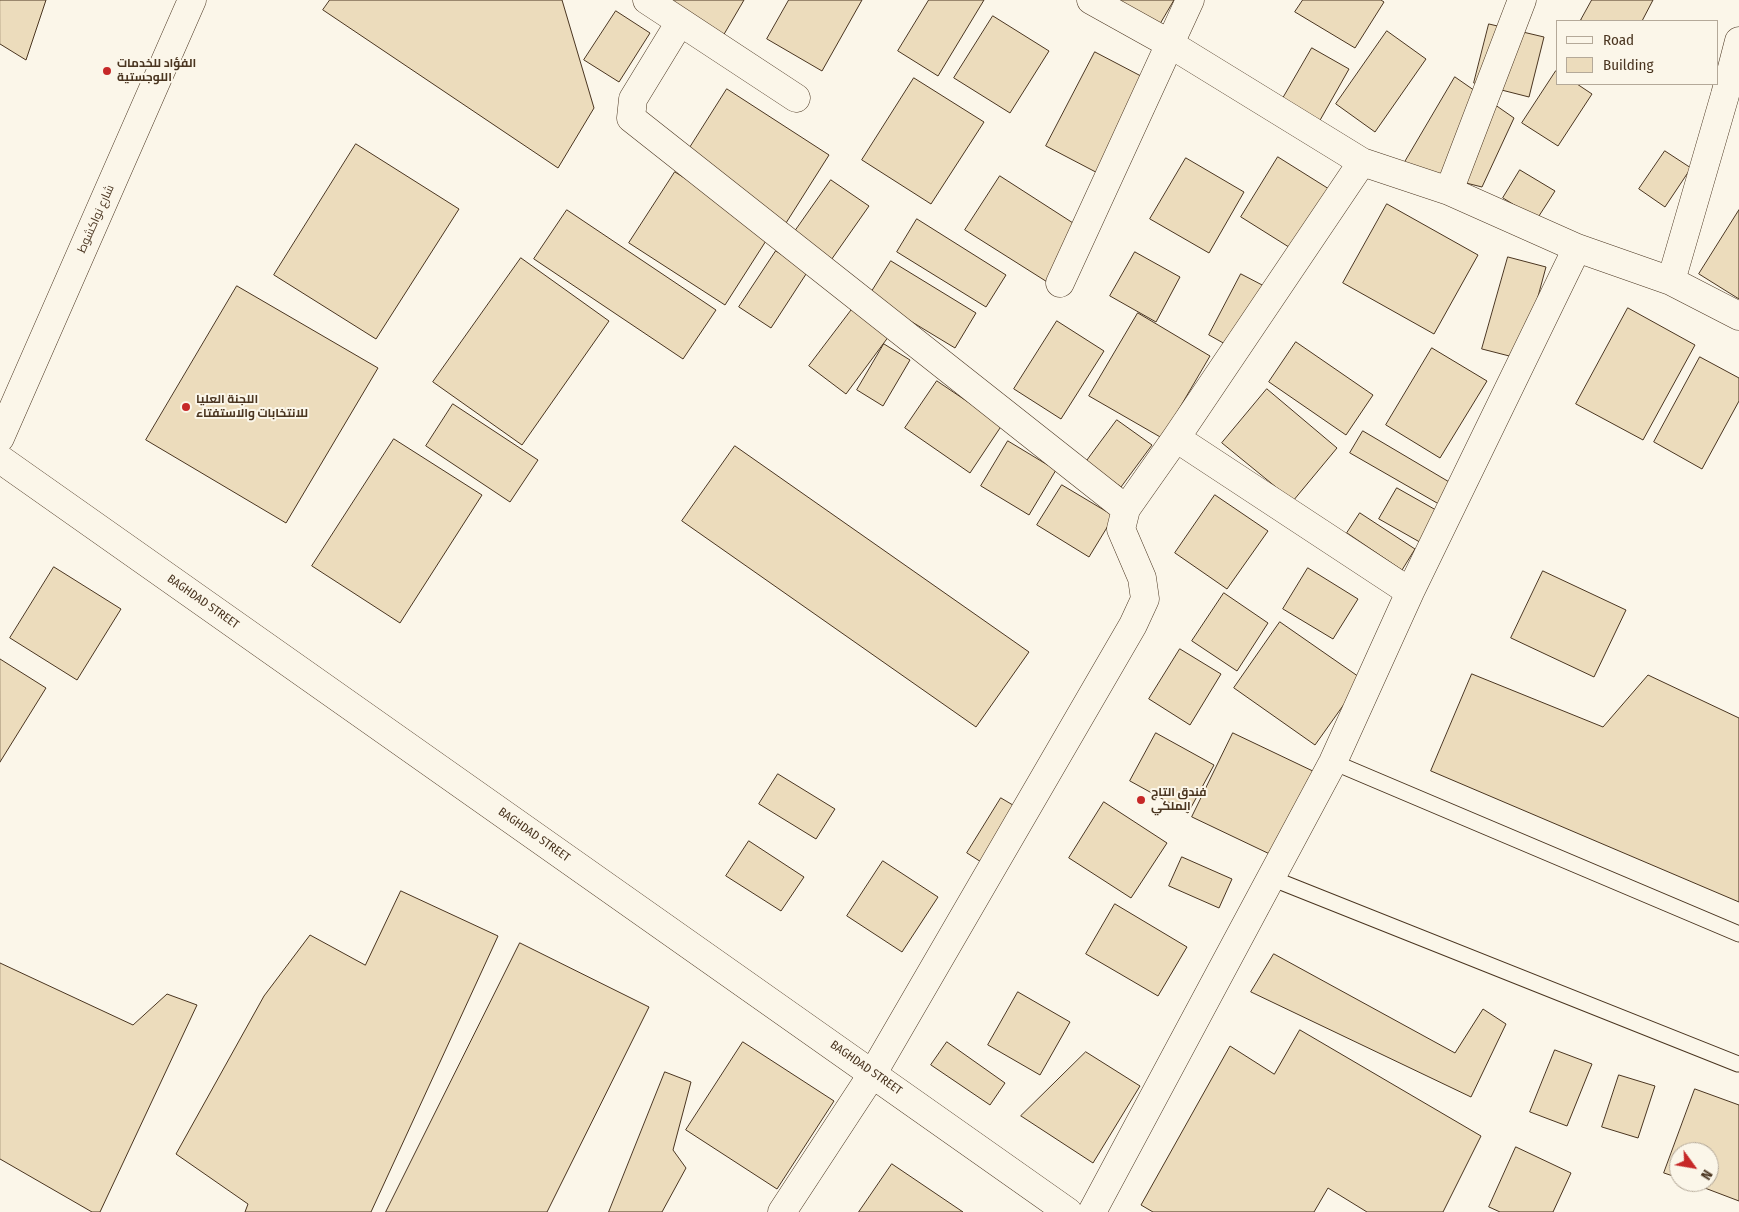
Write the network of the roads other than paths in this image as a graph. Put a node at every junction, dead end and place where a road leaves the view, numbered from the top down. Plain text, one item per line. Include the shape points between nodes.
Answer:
1 (192, 0) edge
2 (647, 0) edge
3 (1091, 0) edge
4 (1190, 0) edge
5 (1522, 0) edge
6 (680, 22) junction
7 (1739, 41) edge
8 (1170, 44) junction
9 (796, 98) dead end
10 (1362, 162) junction
11 (1449, 191) junction
12 (1577, 248) junction
13 (1671, 281) junction
14 (1060, 283) dead end
15 (1739, 316) edge
16 (0, 438) edge
17 (1176, 438) junction
18 (0, 459) edge
19 (1126, 509) junction
20 (1410, 592) junction
21 (1333, 762) junction
22 (1271, 878) junction
23 (1739, 934) edge
24 (1738, 1064) edge
25 (873, 1073) junction
26 (782, 1212) edge
27 (1068, 1212) edge
28 (1092, 1212) edge

1 - 16 street, شارع نواكشوط
2 - 6 street
3 - 8 street
4 - 8 street
5 - 11 street
6 - 9 street
6 - 19 street via 633,98 631,118
7 - 13 street
8 - 10 street
8 - 14 street
10 - 11 street
10 - 17 street
11 - 12 street
12 - 13 street
12 - 20 street
13 - 15 street
17 - 19 street
17 - 20 street
18 - 25 street, BAGHDAD STREET
19 - 25 street via 1121,528 1142,578 1145,599 1133,625
20 - 21 street
21 - 22 street
21 - 23 lane
22 - 24 lane
22 - 28 street
25 - 26 street
25 - 27 street, BAGHDAD STREET

